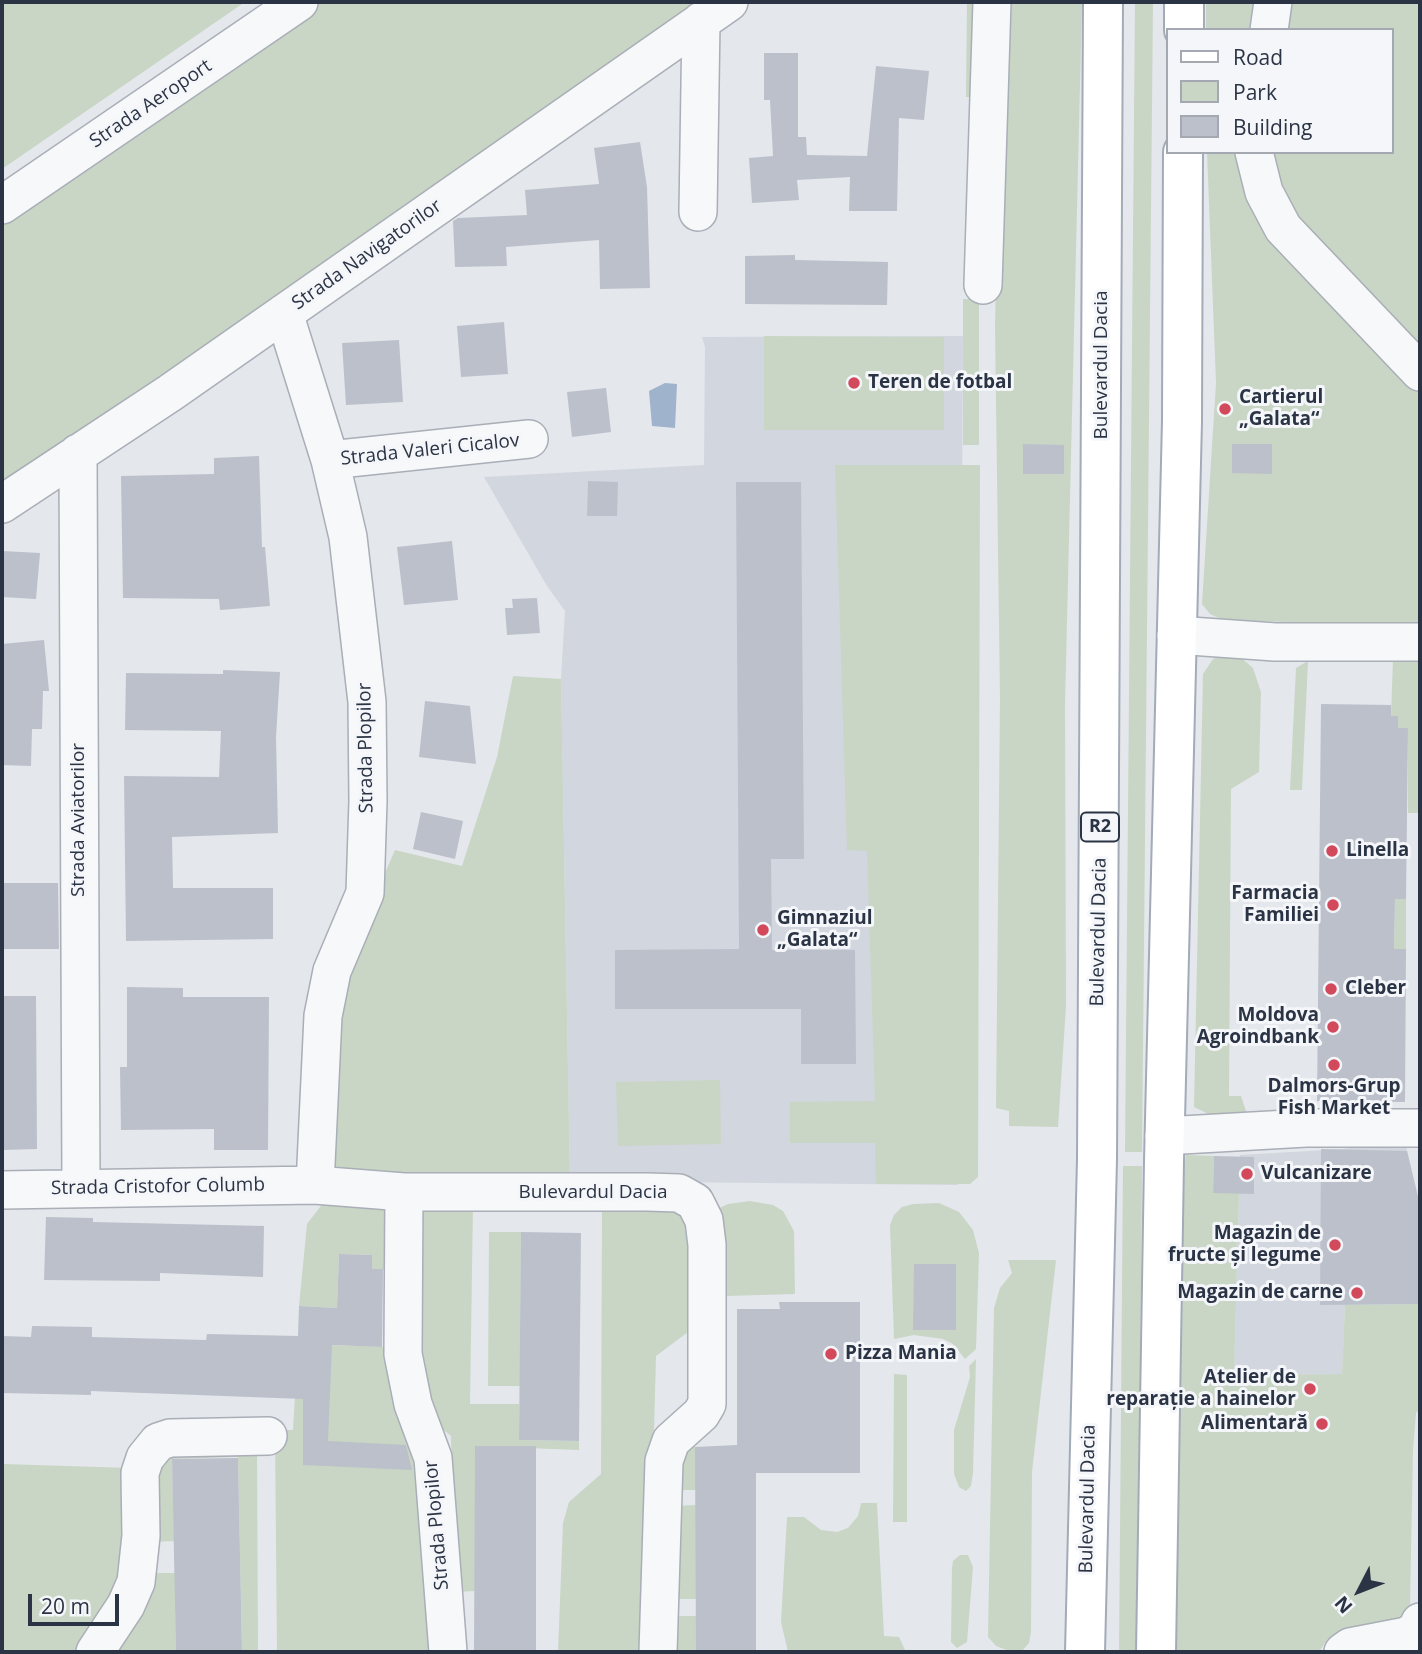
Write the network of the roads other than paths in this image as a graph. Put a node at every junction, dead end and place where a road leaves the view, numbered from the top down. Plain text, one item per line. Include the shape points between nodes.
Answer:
1 (299, 2) edge
2 (992, 2) edge
3 (1103, 2) edge
4 (1184, 2) edge
5 (1273, 2) edge
6 (715, 11) edge
7 (1184, 28) edge
8 (1269, 28) edge
9 (1183, 154) edge
10 (1255, 154) edge
11 (2, 205) edge
12 (698, 212) dead end
13 (984, 285) dead end
14 (284, 313) junction
15 (1420, 372) edge
16 (530, 439) dead end
17 (78, 453) junction
18 (330, 460) junction
19 (2, 504) edge
20 (1176, 635) junction
21 (1420, 642) edge
22 (1419, 1133) edge
23 (1164, 1136) junction
24 (315, 1185) junction
25 (81, 1187) junction
26 (2, 1190) edge
27 (404, 1192) junction
28 (268, 1436) dead end
29 (1420, 1622) edge
30 (95, 1652) edge
31 (448, 1652) edge
32 (658, 1652) edge
33 (1085, 1652) edge
34 (1156, 1652) edge
35 (1343, 1652) edge

1 - 11 street, Strada Aeroport
2 - 13 street
3 - 33 main road, Bulevardul Dacia / R2 via 1097,1118
4 - 7 main road
5 - 8 street
6 - 12 street
6 - 14 street, Strada Navigatorilor
9 - 20 main road
10 - 15 street via 1265,192 1283,228
14 - 17 street, Strada Navigatorilor
14 - 18 street, Strada Plopilor
16 - 18 street, Strada Valeri Cicalov
17 - 19 street, Strada Navigatorilor
17 - 25 street, Strada Aviatorilor
18 - 24 street, Strada Plopilor via 348,537 367,702 368,862 365,893 332,971 323,1016
20 - 21 street via 1275,642
20 - 23 main road
22 - 23 street via 1306,1128
23 - 34 main road
24 - 25 street, Strada Cristofor Columb
24 - 27 street, Bulevardul Dacia
25 - 26 street, Strada Cristofor Columb
27 - 31 street, Strada Plopilor via 403,1354 413,1404 433,1458
27 - 32 street, Bulevardul Dacia via 647,1192 679,1194 695,1202 704,1220 707,1245 707,1404 671,1441 664,1461
28 - 30 street via 170,1438 158,1443 145,1458 139,1473 141,1536 136,1582
29 - 35 street via 1407,1636

